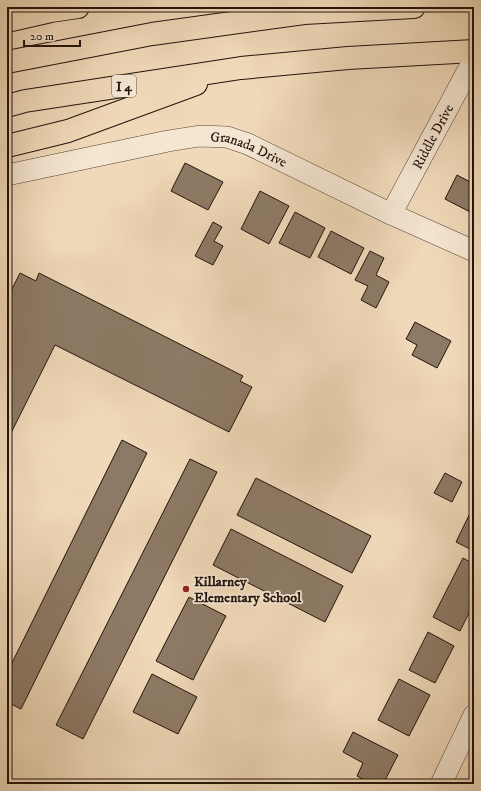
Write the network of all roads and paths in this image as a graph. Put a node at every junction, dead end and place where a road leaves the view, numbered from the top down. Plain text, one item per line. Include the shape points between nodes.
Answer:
1 (78, 7) edge
2 (414, 7) edge
3 (7, 21) edge
4 (474, 51) edge
5 (474, 59) edge
6 (7, 62) edge
7 (241, 68) junction
8 (7, 106) edge
9 (7, 146) edge
10 (7, 175) edge
11 (391, 214) junction
12 (474, 251) edge
13 (474, 715) edge
14 (441, 784) edge

1 - 3 highway
2 - 6 highway via 304,13 152,34
4 - 7 highway, I 4 via 348,58
5 - 11 street, Riddle Drive
7 - 8 highway, I 4 via 25,101
7 - 9 highway via 68,131
10 - 11 street, Granada Drive via 168,141 200,136 227,137 248,144
11 - 12 street, Granada Drive
13 - 14 street

